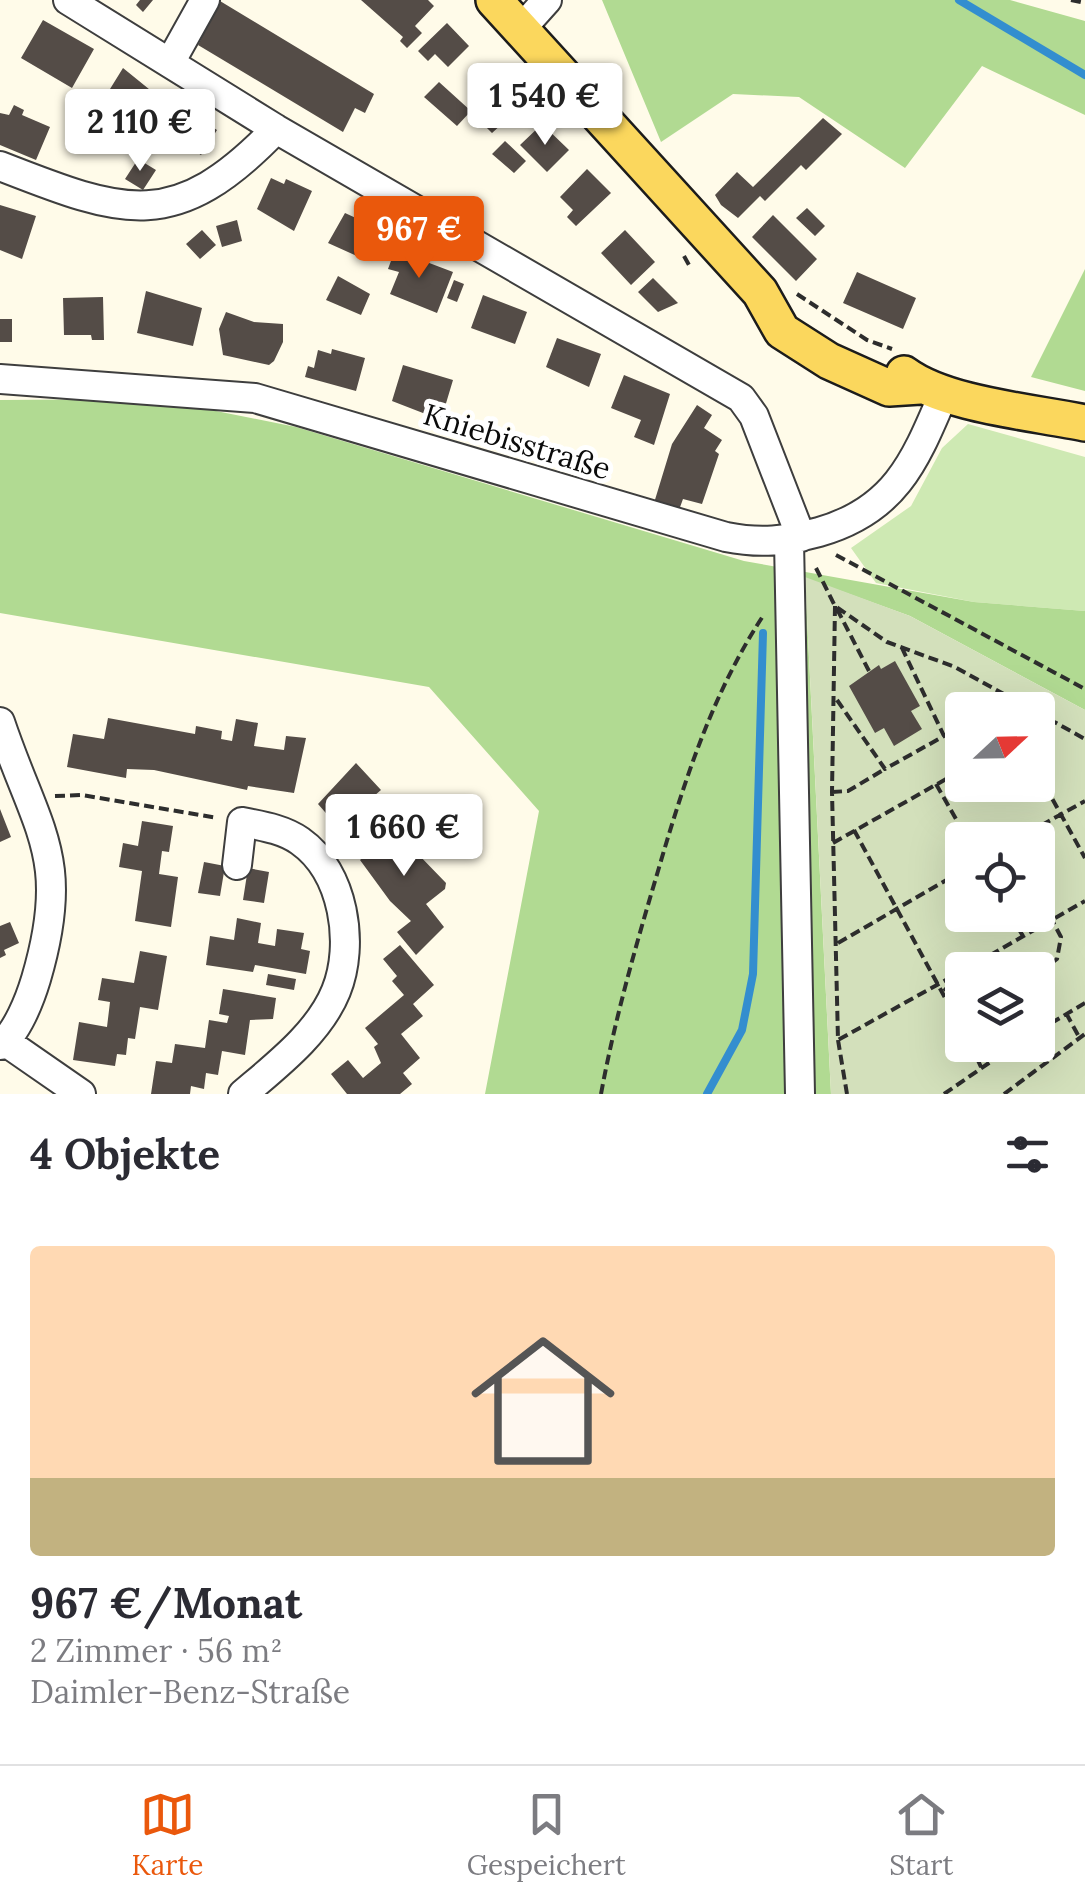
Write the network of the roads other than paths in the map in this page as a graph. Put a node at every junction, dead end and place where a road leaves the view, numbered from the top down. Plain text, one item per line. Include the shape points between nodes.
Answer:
1 (68, 0) edge
2 (205, 0) edge
3 (494, 0) edge
4 (547, 0) edge
5 (521, 29) junction
6 (170, 61) junction
7 (276, 129) junction
8 (0, 166) edge
9 (0, 379) edge
10 (932, 389) junction
11 (1085, 423) edge
12 (795, 539) junction
13 (0, 722) edge
14 (237, 865) dead end
15 (3, 1044) edge
16 (81, 1094) edge
17 (243, 1094) edge
18 (800, 1094) edge

1 - 6 street
2 - 6 street
3 - 5 main road
4 - 5 street
5 - 10 main road via 760,292 782,330 829,361 890,388
6 - 7 street
7 - 8 street via 222,178 166,207 128,208
7 - 12 street via 742,398
9 - 12 street, Kniebisstraße via 255,398 726,537 761,544
10 - 11 main road
10 - 12 street, Kniebisstraße via 908,470 887,496 846,524
12 - 18 street
13 - 15 street via 51,856 53,897 31,996
14 - 17 street via 242,822 302,842 337,892 345,932 344,966 322,1015
15 - 16 street

